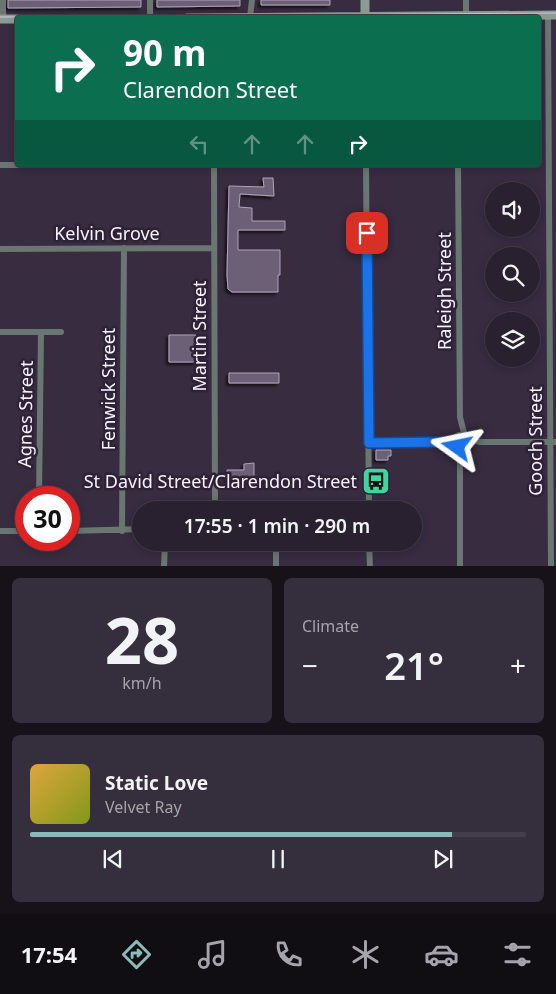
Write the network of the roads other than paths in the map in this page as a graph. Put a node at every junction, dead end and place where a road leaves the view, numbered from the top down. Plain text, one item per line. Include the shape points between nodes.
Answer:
1 (3, 0) edge
2 (150, 0) edge
3 (252, 0) edge
4 (365, 0) edge
5 (466, 0) edge
6 (150, 15) edge
7 (250, 15) edge
8 (365, 15) edge
9 (460, 15) edge
10 (552, 15) edge
11 (15, 18) edge
12 (1, 19) edge
13 (0, 165) edge
14 (15, 165) edge
15 (214, 167) edge
16 (366, 167) edge
17 (458, 167) edge
18 (124, 248) junction
19 (214, 248) junction
20 (0, 249) edge
21 (0, 332) edge
22 (41, 332) junction
23 (61, 332) dead end
24 (460, 418) junction
25 (455, 437) junction
26 (465, 438) junction
27 (444, 442) junction
28 (477, 442) junction
29 (369, 443) junction
30 (553, 443) edge
31 (455, 446) junction
32 (464, 446) junction
33 (460, 462) junction
34 (39, 486) edge
35 (215, 501) edge
36 (369, 501) edge
37 (132, 529) edge
38 (0, 530) edge
39 (122, 530) junction
40 (15, 531) edge
41 (80, 531) edge
42 (165, 551) edge
43 (276, 551) edge
44 (370, 551) edge
45 (164, 566) edge
46 (276, 566) edge
47 (370, 566) edge
48 (460, 566) edge
49 (551, 566) edge

1 - 12 street
2 - 6 street
3 - 7 street
4 - 8 main road
5 - 9 street
10 - 30 street, Gooch Street
11 - 12 main road
13 - 14 street
15 - 19 street, Martin Street
16 - 29 street
17 - 24 street, Raleigh Street
18 - 19 street, Kelvin Grove
18 - 20 street, Kelvin Grove
18 - 39 street, Fenwick Street
19 - 35 street, Martin Street
21 - 22 street
22 - 23 street
22 - 34 street, Agnes Street
24 - 25 street, Raleigh Street
24 - 26 street, Raleigh Street
25 - 26 street
25 - 27 street
25 - 31 street
26 - 28 street
26 - 32 street
27 - 29 street
27 - 31 street
28 - 30 street
28 - 32 street
29 - 36 street
30 - 49 street, Gooch Street
31 - 32 street
31 - 33 street
32 - 33 street
33 - 48 street
37 - 39 street
38 - 40 street
39 - 41 street
42 - 45 street
43 - 46 street
44 - 47 street

